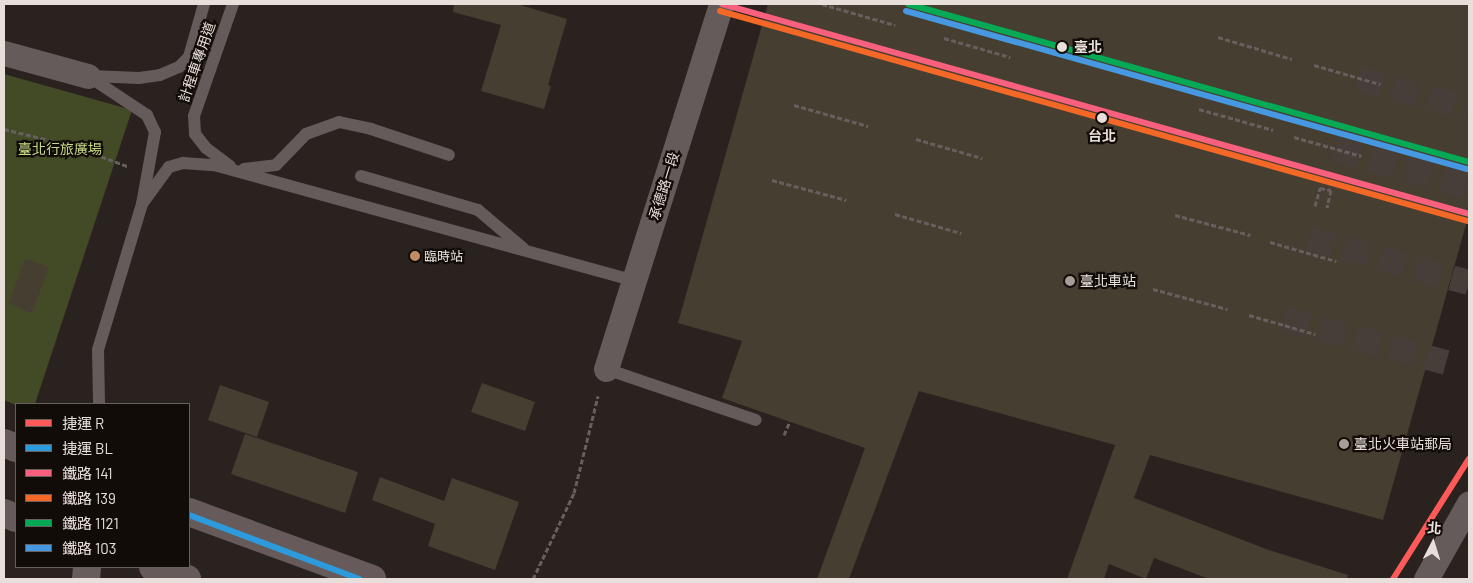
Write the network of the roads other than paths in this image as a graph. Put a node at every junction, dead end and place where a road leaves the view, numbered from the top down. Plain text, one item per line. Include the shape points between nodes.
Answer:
1 (204, 4) edge
2 (233, 4) edge
3 (721, 4) edge
4 (4, 53) edge
5 (88, 76) junction
6 (449, 156) dead end
7 (239, 170) junction
8 (362, 176) dead end
9 (142, 204) junction
10 (526, 252) junction
11 (634, 281) junction
12 (606, 369) joint
13 (99, 403) edge
14 (756, 420) dead end
15 (1469, 503) edge
16 (190, 512) edge
17 (156, 568) edge
18 (187, 579) edge
19 (372, 579) edge
20 (1426, 579) edge

1 - 5 lane via 189,57 179,67 160,75 140,78
2 - 7 lane, 計程車專用道 via 194,116 195,134 206,148
3 - 11 street, 承德路一段
4 - 5 street
5 - 9 lane via 147,115 156,132
6 - 7 lane via 371,129 339,122 306,134 276,164
7 - 9 lane via 183,163 169,167
7 - 10 lane
8 - 10 lane via 478,210
9 - 13 lane via 98,350
10 - 11 lane
11 - 12 street, 承德路一段
12 - 14 lane
15 - 20 street
16 - 19 main road
17 - 18 main road

